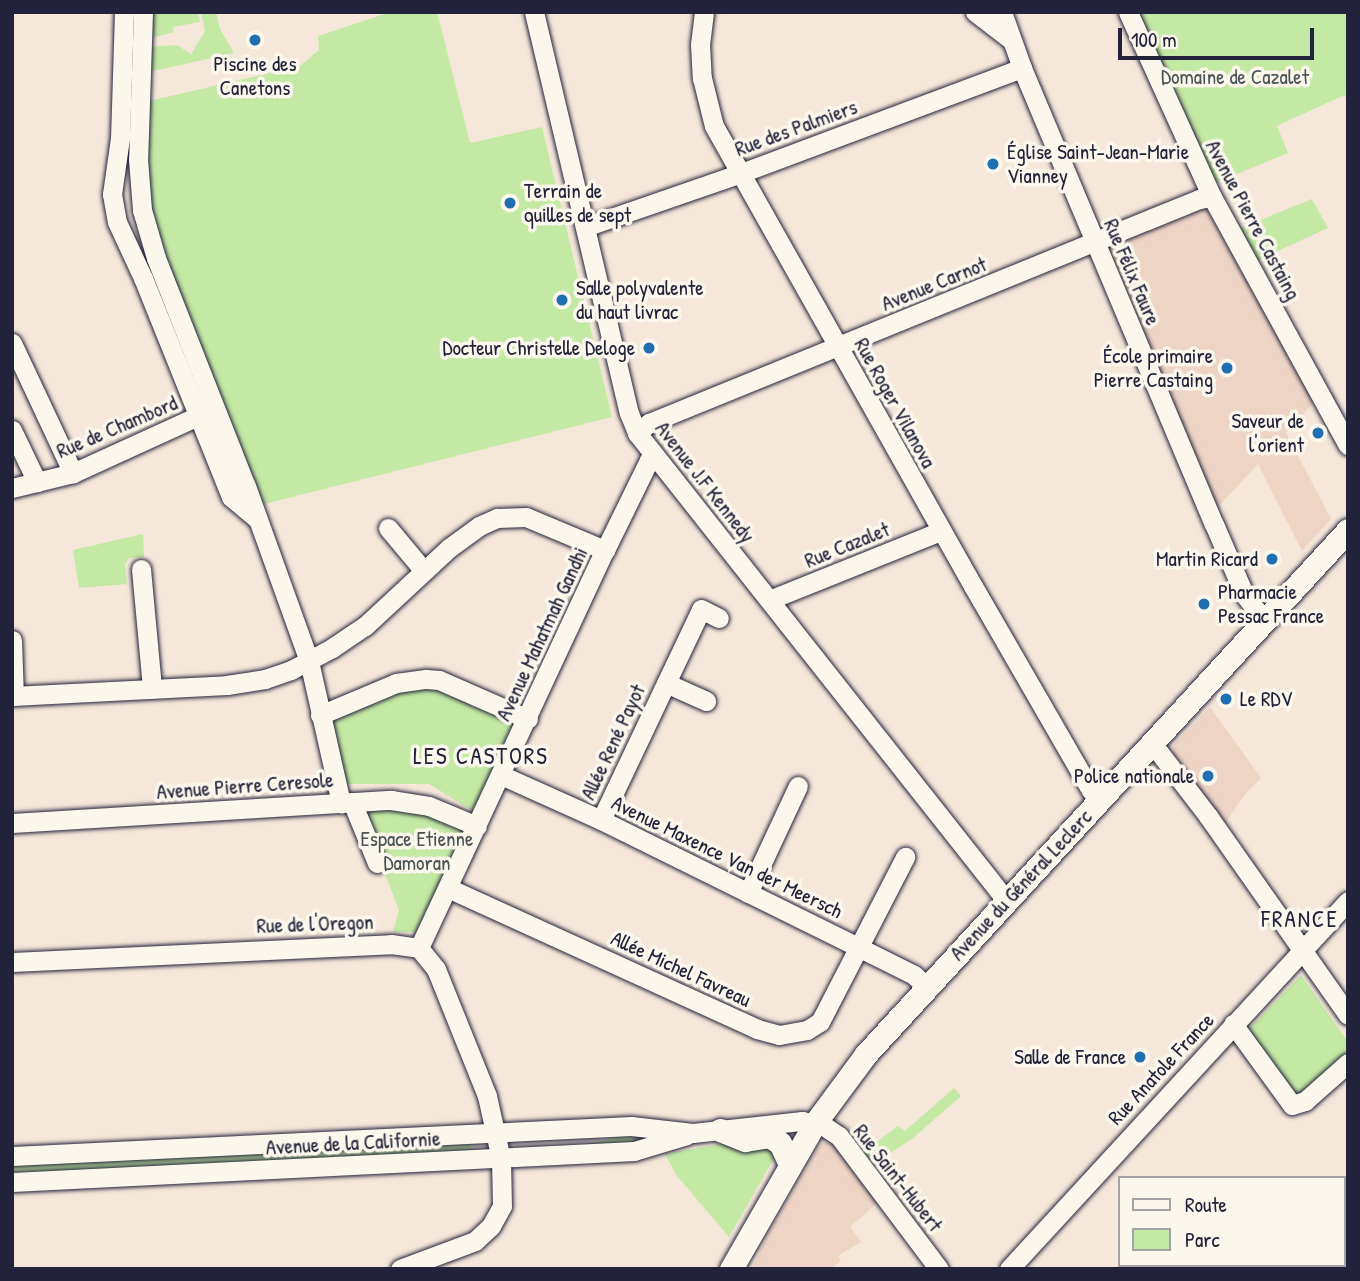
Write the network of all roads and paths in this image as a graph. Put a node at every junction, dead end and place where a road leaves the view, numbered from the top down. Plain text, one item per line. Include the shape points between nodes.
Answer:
1 (124, 12) edge
2 (143, 12) edge
3 (534, 12) edge
4 (704, 12) edge
5 (975, 12) edge
6 (1002, 12) edge
7 (1128, 12) edge
8 (1010, 38) junction
9 (1022, 68) junction
10 (129, 158) junction
11 (741, 173) junction
12 (1212, 197) junction
13 (585, 228) junction
14 (1095, 243) junction
15 (156, 258) junction
16 (137, 265) junction
17 (12, 343) edge
18 (838, 347) junction
19 (206, 412) junction
20 (12, 430) edge
21 (637, 433) junction
22 (1348, 445) edge
23 (654, 455) junction
24 (73, 473) junction
25 (37, 482) junction
26 (12, 488) edge
27 (388, 528) dead end
28 (1348, 530) edge
29 (942, 531) junction
30 (605, 550) junction
31 (141, 569) dead end
32 (424, 571) junction
33 (769, 600) junction
34 (719, 618) dead end
35 (1265, 621) junction
36 (12, 640) edge
37 (309, 661) junction
38 (666, 683) junction
39 (152, 688) junction
40 (13, 696) edge
41 (706, 701) dead end
42 (320, 715) junction
43 (528, 719) junction
44 (1152, 743) junction
45 (502, 775) junction
46 (798, 786) dead end
47 (1099, 800) junction
48 (346, 802) junction
49 (601, 820) junction
50 (12, 823) edge
51 (477, 826) junction
52 (905, 857) dead end
53 (377, 863) dead end
54 (447, 888) junction
55 (748, 893) junction
56 (1006, 900) junction
57 (1348, 901) edge
58 (860, 947) junction
59 (419, 948) junction
60 (1303, 950) junction
61 (12, 962) edge
62 (927, 987) junction
63 (1348, 1015) edge
64 (1233, 1024) junction
65 (1348, 1063) edge
66 (815, 1123) junction
67 (720, 1130) junction
68 (496, 1132) junction
69 (693, 1133) junction
70 (12, 1156) edge
71 (501, 1159) junction
72 (790, 1164) junction
73 (12, 1182) edge
74 (400, 1269) edge
75 (731, 1269) edge
76 (939, 1269) edge
77 (1009, 1269) edge

1 - 10 street
2 - 10 street
3 - 13 street, Avenue J.F Kennedy
4 - 11 street, Rue Roger Vilanova via 705,96 714,126
5 - 8 street
6 - 8 street, Rue Félix Faure
7 - 12 street, Avenue Pierre Castaing
8 - 9 street, Rue Félix Faure
9 - 11 street, Rue des Palmiers
9 - 14 street, Rue Félix Faure
10 - 15 street
10 - 16 street via 112,194
11 - 13 street, Rue des Palmiers
11 - 18 street, Rue Roger Vilanova
12 - 14 street, Avenue Carnot
12 - 22 street, Avenue Pierre Castaing
13 - 21 street, Avenue J.F Kennedy
14 - 18 street, Avenue Carnot
14 - 35 street, Rue Félix Faure via 1244,594
15 - 16 street
15 - 19 street
16 - 19 street
17 - 24 street
18 - 21 street, Avenue Carnot via 649,423
18 - 29 street, Rue Roger Vilanova
19 - 24 street, Rue de Chambord
19 - 37 street via 231,497 256,518
20 - 25 street
21 - 23 street, Avenue J.F Kennedy
23 - 30 street, Avenue Mahatmah Gandhi
23 - 33 street, Avenue J.F Kennedy
24 - 25 street, Rue de Chambord
25 - 26 street, Rue de Chambord
27 - 32 street
28 - 35 main road, Avenue du Général Leclerc
29 - 33 street, Rue Cazalet
29 - 47 street, Rue Roger Vilanova
30 - 32 street via 544,523 508,516 471,530
30 - 43 street, Avenue Mahatmah Gandhi
31 - 39 street
32 - 37 street via 365,626
33 - 56 street, Avenue J.F Kennedy
34 - 38 street, Allée René Payot via 701,609
35 - 44 main road, Avenue du Général Leclerc
36 - 40 street
37 - 39 street via 265,679
37 - 42 street
38 - 41 street, Allée René Payot
38 - 49 street, Allée René Payot
39 - 40 street
42 - 43 street via 396,683 426,679 439,680
42 - 48 street
43 - 45 street, Avenue Mahatmah Gandhi
44 - 47 main road, Avenue du Général Leclerc
44 - 60 street
45 - 49 street, Avenue Maxence Van der Meersch
45 - 51 street, Avenue Mahatmah Gandhi
46 - 55 street
47 - 56 main road, Avenue du Général Leclerc
48 - 50 street, Avenue Pierre Ceresole
48 - 51 street, Avenue Pierre Ceresole via 410,802
48 - 53 street
49 - 55 street, Avenue Maxence Van der Meersch
51 - 54 street, Avenue Mahatmah Gandhi
52 - 58 street, Allée Michel Favreau
54 - 58 street, Allée Michel Favreau via 779,1035 807,1030 820,1022
54 - 59 street, Avenue Mahatmah Gandhi
55 - 58 street, Avenue Maxence Van der Meersch
56 - 62 main road, Avenue du Général Leclerc
57 - 60 street, Rue Anatole France
58 - 62 street, Avenue Maxence Van der Meersch via 914,975
59 - 61 street, Rue de l'Oregon via 391,944
59 - 68 street via 436,969 487,1096
60 - 63 street
60 - 64 street, Rue Anatole France
62 - 66 main road, Avenue du Général Leclerc via 866,1054
64 - 65 street via 1292,1105 1305,1101
64 - 77 street, Rue Anatole France
66 - 67 street, Avenue de la Californie via 793,1121
66 - 72 main road, Avenue du Général Leclerc
66 - 76 street, Rue Saint-Hubert via 839,1136
67 - 69 street, Avenue de la Californie
67 - 72 main road via 745,1140 769,1136 780,1143
68 - 69 street, Avenue de la Californie via 631,1126
68 - 70 street, Avenue de la Californie
68 - 71 street
69 - 71 street, Avenue de la Californie via 634,1151
71 - 73 street, Avenue de la Californie
71 - 74 street via 502,1206 491,1226 475,1241
72 - 75 main road, Avenue du Général Leclerc

